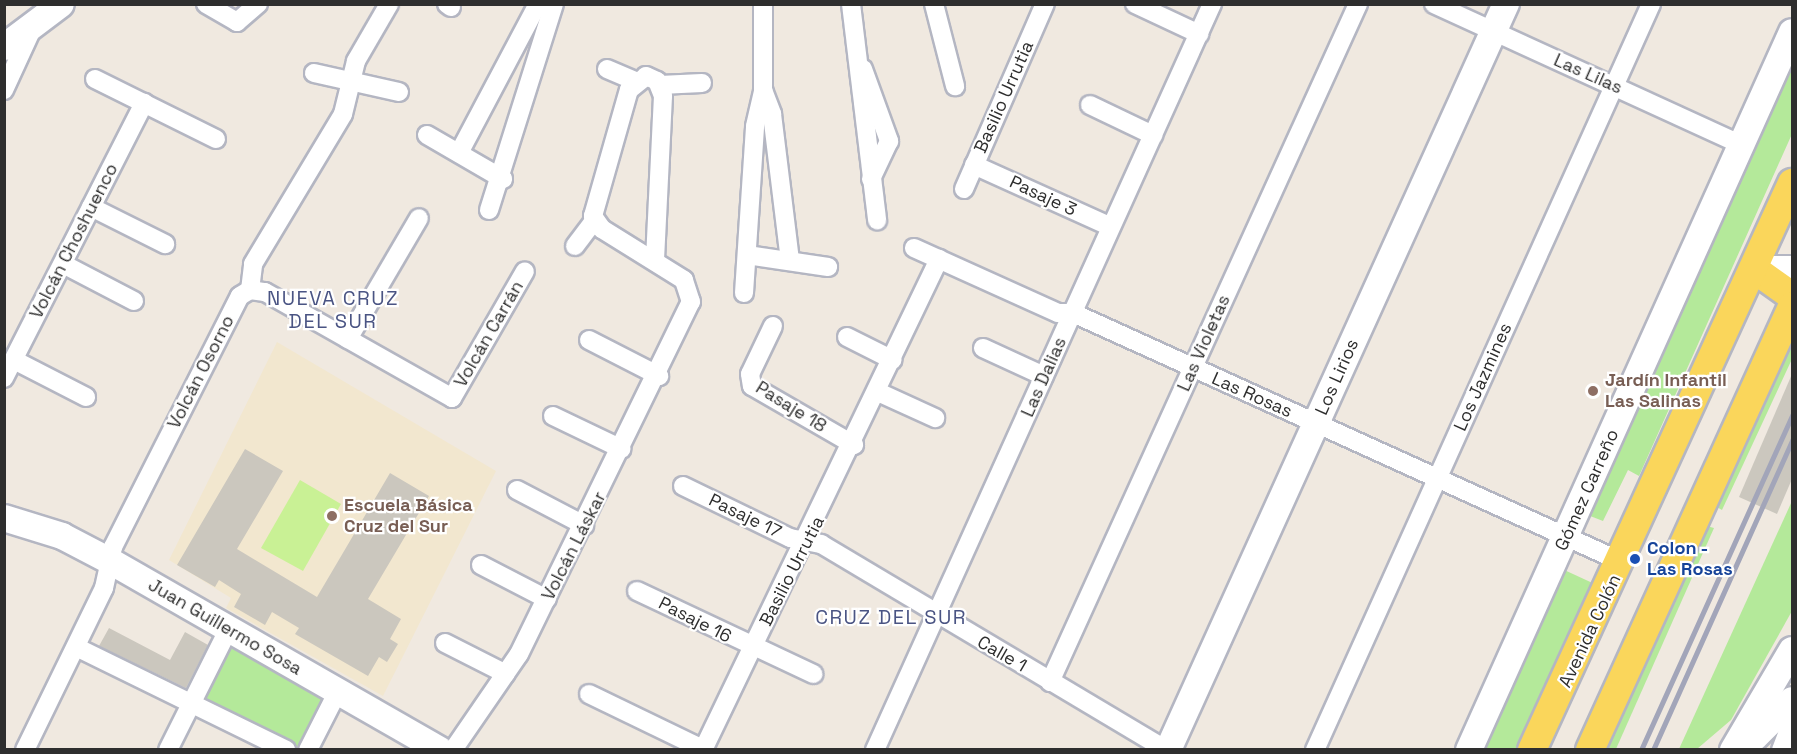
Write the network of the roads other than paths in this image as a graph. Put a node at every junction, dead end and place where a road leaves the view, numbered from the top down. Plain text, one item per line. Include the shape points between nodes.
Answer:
1 (61, 4) edge
2 (206, 4) edge
3 (258, 4) edge
4 (389, 4) edge
5 (538, 4) edge
6 (554, 4) edge
7 (763, 4) edge
8 (851, 4) edge
9 (934, 4) edge
10 (1045, 4) edge
11 (1135, 4) edge
12 (1212, 4) edge
13 (1358, 4) edge
14 (1434, 4) edge
15 (1506, 4) edge
16 (1651, 4) edge
17 (34, 26) junction
18 (1494, 32) junction
19 (1792, 32) edge
20 (1199, 34) junction
21 (4, 47) edge
22 (608, 69) dead end
23 (314, 72) dead end
24 (95, 80) dead end
25 (635, 81) junction
26 (350, 82) junction
27 (702, 83) dead end
28 (660, 85) junction
29 (955, 86) dead end
30 (1614, 86) junction
31 (4, 90) edge
32 (763, 90) junction
33 (399, 92) dead end
34 (144, 104) junction
35 (1090, 105) dead end
36 (427, 135) dead end
37 (1153, 135) junction
38 (216, 139) dead end
39 (1742, 145) junction
40 (459, 153) junction
41 (974, 165) junction
42 (503, 179) junction
43 (1792, 183) edge
44 (964, 189) dead end
45 (91, 207) junction
46 (489, 210) dead end
47 (419, 218) dead end
48 (877, 220) dead end
49 (594, 221) junction
50 (1111, 227) junction
51 (165, 244) dead end
52 (575, 246) dead end
53 (914, 248) dead end
54 (747, 255) junction
55 (939, 259) junction
56 (655, 261) junction
57 (790, 261) junction
58 (63, 264) junction
59 (828, 267) dead end
60 (1754, 269) junction
61 (1792, 269) edge
62 (525, 271) dead end
63 (250, 290) junction
64 (744, 293) dead end
65 (1792, 296) edge
66 (134, 301) dead end
67 (1792, 306) edge
68 (1073, 313) junction
69 (773, 326) dead end
70 (847, 337) dead end
71 (348, 339) junction
72 (589, 340) dead end
73 (983, 348) dead end
74 (14, 360) junction
75 (893, 360) junction
76 (1193, 368) junction
77 (659, 376) junction
78 (1044, 376) junction
79 (4, 378) edge
80 (878, 392) junction
81 (86, 397) dead end
82 (553, 417) dead end
83 (935, 418) dead end
84 (1316, 424) junction
85 (854, 444) junction
86 (622, 449) junction
87 (1437, 478) junction
88 (684, 486) dead end
89 (517, 490) dead end
90 (4, 518) edge
91 (584, 525) junction
92 (1566, 537) junction
93 (807, 541) junction
94 (110, 561) junction
95 (1622, 562) junction
96 (481, 565) dead end
97 (637, 591) dead end
98 (547, 598) junction
99 (937, 613) junction
100 (229, 628) junction
101 (445, 643) dead end
102 (76, 646) junction
103 (754, 646) junction
104 (1792, 650) edge
105 (507, 674) junction
106 (813, 674) dead end
107 (1050, 682) junction
108 (338, 691) junction
109 (589, 694) dead end
110 (1792, 700) edge
111 (191, 703) junction
112 (1792, 721) edge
113 (704, 749) edge
114 (25, 750) edge
115 (168, 750) edge
116 (286, 750) edge
117 (308, 750) edge
118 (440, 750) edge
119 (453, 750) edge
120 (875, 750) edge
121 (1167, 750) edge
122 (1315, 750) edge
123 (1469, 750) edge
124 (1532, 750) edge
125 (1590, 750) edge
126 (1733, 750) edge
127 (1738, 750) edge
128 (1781, 750) edge

1 - 17 street
2 - 3 street via 241,22
4 - 26 street
5 - 40 street
6 - 42 street
7 - 32 street
8 - 48 street via 863,69 889,141 871,179
9 - 29 street
10 - 41 street, Basilio Urrutia
11 - 20 street
12 - 20 street, Las Dalias
13 - 76 street, Las Violetas
14 - 18 street, Las Lilas
15 - 18 street, Los Lirios
16 - 30 street, Los Jazmines
17 - 21 street
17 - 31 street
18 - 30 street, Las Lilas
18 - 84 street, Los Lirios
19 - 39 street, Gómez Carreño
20 - 37 street, Las Dalias
22 - 25 street
23 - 26 street
24 - 34 street
25 - 28 street via 646,76
25 - 49 street
26 - 33 street
26 - 63 street via 343,114 253,264
27 - 28 street
28 - 56 street
30 - 39 street, Las Lilas
30 - 87 street, Los Jazmines
32 - 54 street via 755,126
32 - 57 street via 774,128
34 - 38 street
34 - 45 street, Volcán Choshuenco
35 - 37 street
36 - 40 street
37 - 50 street, Las Dalias
39 - 92 street, Gómez Carreño
40 - 42 street
41 - 44 street, Basilio Urrutia
41 - 50 street, Pasaje 3
42 - 46 street
43 - 60 main road, Avenida Colón
45 - 51 street
45 - 58 street, Volcán Choshuenco
47 - 71 street
49 - 52 street
49 - 56 street
50 - 68 street, Las Dalias
53 - 55 street, Las Rosas
54 - 57 street
54 - 64 street
55 - 68 street, Las Rosas via 1059,313
55 - 75 street, Basilio Urrutia
56 - 77 street, Volcán Láskar via 690,290 678,333
57 - 59 street
58 - 66 street
58 - 74 street, Volcán Choshuenco
60 - 61 street
60 - 65 main road
60 - 95 main road, Avenida Colón
62 - 71 street, Volcán Carrán via 452,398
63 - 71 street via 266,292
63 - 94 street, Volcán Osorno via 237,301 112,546
67 - 125 main road
68 - 76 street, Las Rosas
68 - 78 street, Las Dalias
69 - 85 street, Pasaje 18 via 750,374 752,386
70 - 75 street
72 - 77 street
73 - 78 street
74 - 79 street, Volcán Choshuenco
74 - 81 street
75 - 80 street, Basilio Urrutia
76 - 84 street, Las Rosas
76 - 107 street, Las Violetas
77 - 86 street, Volcán Láskar
78 - 99 street, Las Dalias
80 - 83 street
80 - 85 street, Basilio Urrutia
82 - 86 street
84 - 87 street, Las Rosas
84 - 121 street, Los Lirios
85 - 93 street, Basilio Urrutia
86 - 91 street, Volcán Láskar
87 - 92 street, Las Rosas
87 - 122 street, Los Jazmines
88 - 93 street, Pasaje 17 via 790,538
89 - 91 street
90 - 94 street, Juan Guillermo Sosa via 42,528
91 - 98 street, Volcán Láskar
92 - 95 street, Las Rosas
92 - 123 street, Gómez Carreño
93 - 99 street, Calle 1
93 - 103 street, Basilio Urrutia
94 - 100 street, Juan Guillermo Sosa
94 - 102 street, Volcán Osorno via 104,588
95 - 124 main road, Avenida Colón
96 - 98 street
97 - 103 street, Pasaje 16
98 - 105 street, Volcán Láskar
99 - 107 street, Calle 1
99 - 120 street, Las Dalias
100 - 108 street, Juan Guillermo Sosa
100 - 111 street
101 - 105 street
102 - 111 street
102 - 114 street, Volcán Osorno
103 - 106 street, Pasaje 16
103 - 113 street, Basilio Urrutia
104 - 126 street via 1768,699
105 - 119 street, Volcán Láskar
107 - 121 street, Calle 1
108 - 117 street
108 - 118 street, Juan Guillermo Sosa
109 - 113 street
110 - 127 street
111 - 115 street
111 - 116 street
112 - 128 street

